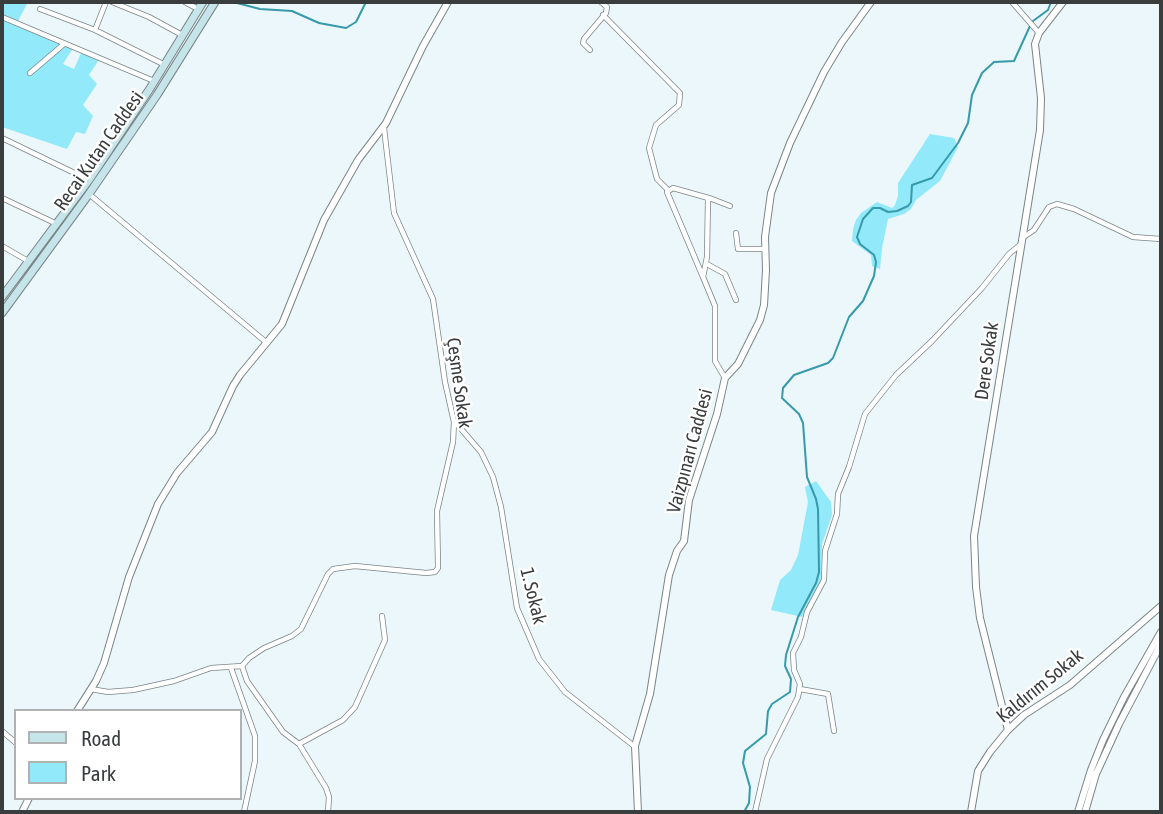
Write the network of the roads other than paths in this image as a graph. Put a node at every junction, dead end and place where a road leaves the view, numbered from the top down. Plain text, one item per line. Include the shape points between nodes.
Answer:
1 (109, 2) edge
2 (185, 2) edge
3 (215, 2) edge
4 (448, 2) edge
5 (601, 2) edge
6 (859, 2) edge
7 (872, 2) edge
8 (1012, 2) edge
9 (1063, 2) edge
10 (125, 4) edge
11 (201, 5) edge
12 (40, 9) dead end
13 (865, 9) junction
14 (603, 15) junction
15 (2, 17) edge
16 (95, 30) junction
17 (1039, 33) junction
18 (182, 35) junction
19 (64, 44) junction
20 (590, 50) dead end
21 (164, 65) junction
22 (30, 73) dead end
23 (154, 81) junction
24 (386, 123) junction
25 (2, 138) edge
26 (89, 180) junction
27 (668, 190) junction
28 (89, 194) junction
29 (2, 198) edge
30 (708, 199) junction
31 (730, 206) dead end
32 (57, 224) junction
33 (736, 233) dead end
34 (1161, 239) edge
35 (1021, 242) junction
36 (2, 246) edge
37 (764, 249) junction
38 (28, 261) junction
39 (707, 264) junction
40 (703, 277) junction
41 (2, 297) edge
42 (736, 300) dead end
43 (2, 313) edge
44 (267, 343) junction
45 (725, 378) junction
46 (454, 422) junction
47 (1161, 606) edge
48 (382, 616) dead end
49 (1161, 632) edge
50 (1161, 645) edge
51 (242, 666) junction
52 (231, 668) junction
53 (91, 689) junction
54 (800, 689) junction
55 (78, 709) edge
56 (1008, 730) junction
57 (834, 731) dead end
58 (299, 744) junction
59 (635, 747) junction
60 (244, 812) edge
61 (328, 812) edge
62 (638, 812) edge
63 (755, 812) edge
64 (971, 812) edge
65 (1079, 812) edge
66 (1085, 812) edge

1 - 10 street
1 - 16 street
2 - 11 street
3 - 28 main road, Recai Kutan Caddesi
4 - 24 street
5 - 14 street via 607,7
6 - 13 street
7 - 13 street, Vaizpınarı Caddesi
8 - 17 street
9 - 17 street
10 - 18 street
11 - 18 main road, Recai Kutan Caddesi
12 - 16 street
13 - 37 street, Vaizpınarı Caddesi via 824,72 790,143 771,193
14 - 20 street via 584,38
14 - 27 street via 680,93 679,105 656,125 649,148 657,179
15 - 19 street
16 - 21 street
17 - 35 street, Dere Sokak via 1034,48 1041,89 1040,130
18 - 21 main road, Recai Kutan Caddesi
19 - 22 street
19 - 23 street
21 - 23 main road, Recai Kutan Caddesi
23 - 26 main road, Recai Kutan Caddesi
24 - 44 street via 358,160 324,220 287,316
24 - 46 street, Çeşme Sokak via 394,213 433,299
25 - 26 street
26 - 32 main road, Recai Kutan Caddesi
27 - 30 street
27 - 40 street
28 - 43 main road, Recai Kutan Caddesi
28 - 44 street
29 - 32 street
30 - 31 street
30 - 39 street
32 - 38 main road, Recai Kutan Caddesi
33 - 37 street via 738,249
34 - 35 street via 1133,237 1057,204 1049,207
35 - 54 street via 865,414 838,494 825,551 824,580 793,653
35 - 56 street, Dere Sokak via 973,545 980,618
36 - 38 street
37 - 45 street, Vaizpınarı Caddesi via 766,284 760,320 738,364
38 - 41 main road, Recai Kutan Caddesi
39 - 40 street
39 - 42 street via 725,274
40 - 45 street via 715,306 715,361
44 - 53 street via 233,386 212,432 158,503
45 - 59 street, Vaizpınarı Caddesi via 689,500 684,541 669,575 650,694
46 - 51 street, Çeşme Sokak via 437,511 437,571 332,569 301,629 264,648
46 - 59 street, 1. Sokak via 475,443 491,469 517,608 539,659 565,692
47 - 56 street, Kaldırım Sokak via 1070,685
48 - 58 street via 385,640 352,712
49 - 65 street via 1104,740
50 - 66 street via 1107,749
51 - 52 street
51 - 58 street via 247,681 279,727
52 - 53 street via 211,668 133,690
52 - 60 street via 255,736 255,761
53 - 55 street
54 - 57 street via 828,694
54 - 63 street via 767,759
56 - 64 street, Kaldırım Sokak via 978,771
58 - 61 street via 328,792
59 - 62 street, Vaizpınarı Caddesi

